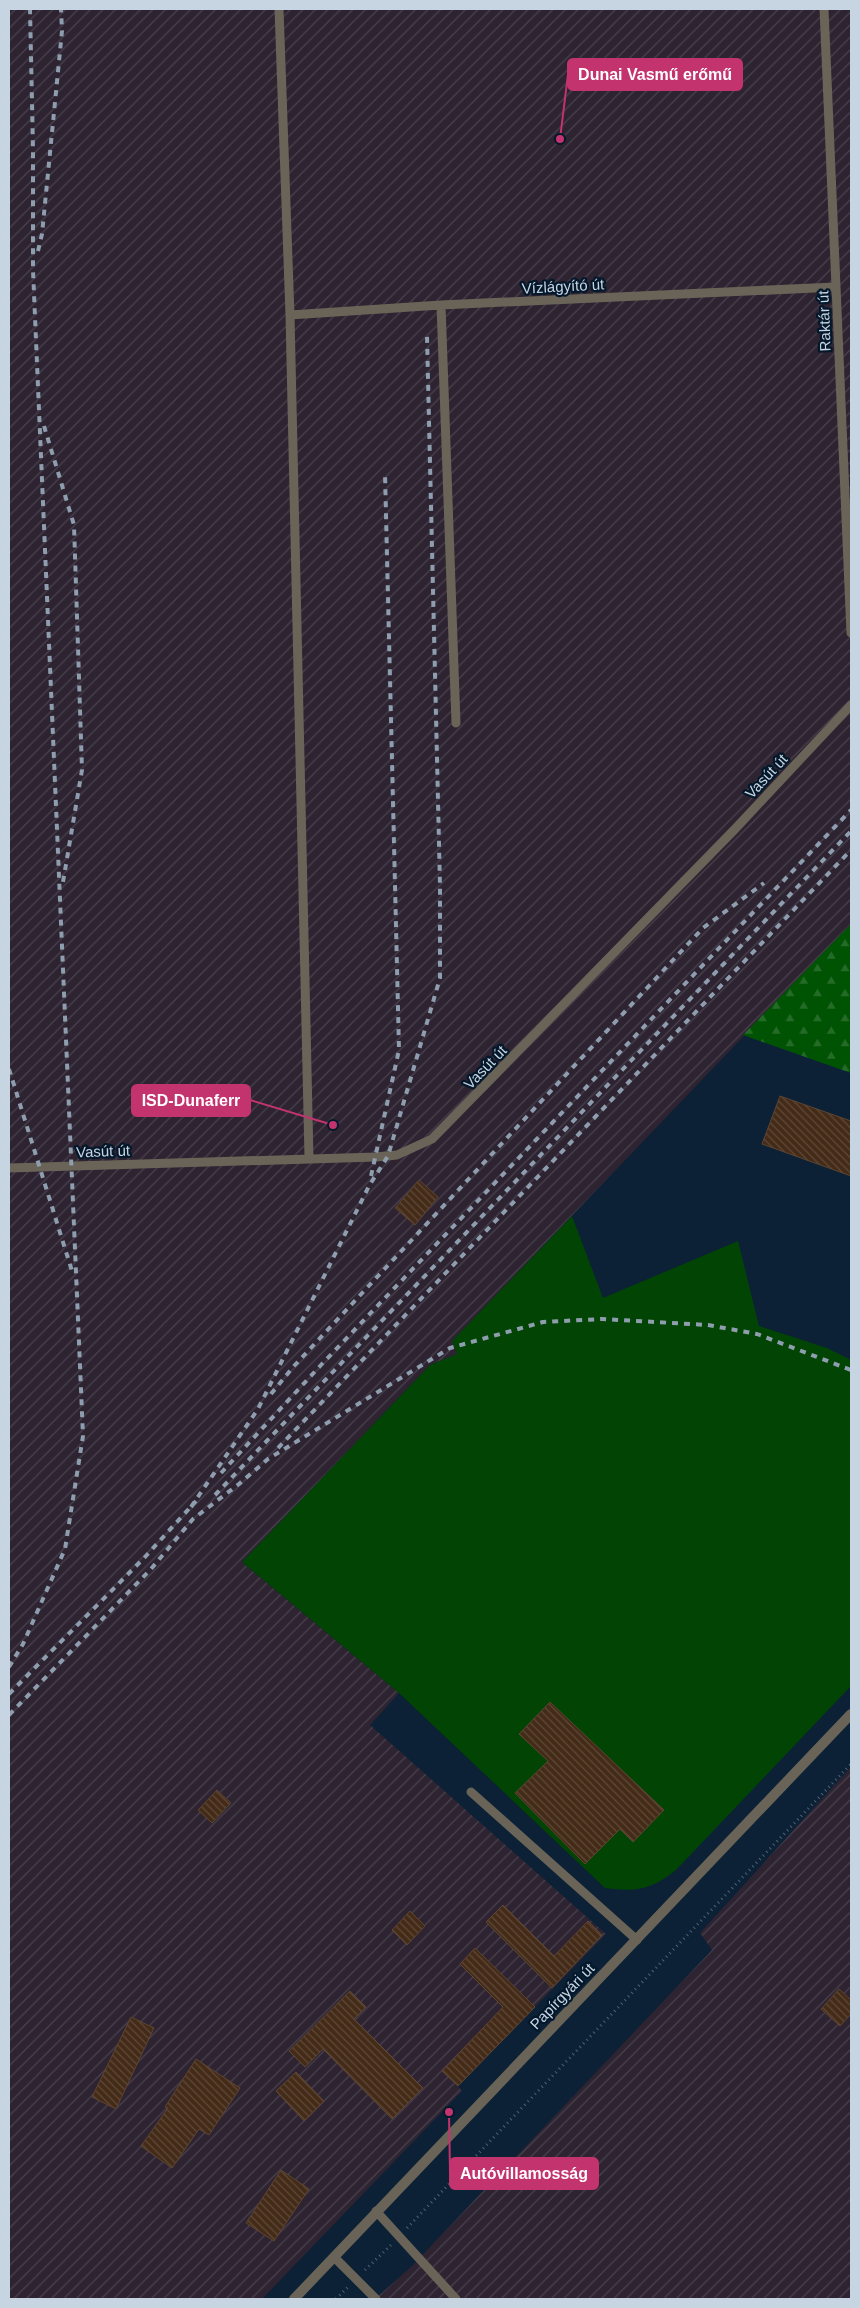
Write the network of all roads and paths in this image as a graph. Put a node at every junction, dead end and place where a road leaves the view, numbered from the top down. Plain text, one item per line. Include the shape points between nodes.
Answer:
1 (279, 9) edge
2 (824, 9) edge
3 (836, 287) junction
4 (440, 305) junction
5 (290, 315) junction
6 (851, 632) edge
7 (851, 705) edge
8 (456, 723) dead end
9 (309, 1158) junction
10 (9, 1168) edge
11 (851, 1714) edge
12 (851, 1764) edge
13 (471, 1792) dead end
14 (637, 1940) junction
15 (376, 2211) junction
16 (399, 2236) junction
17 (334, 2257) junction
18 (356, 2279) junction
19 (294, 2299) edge
20 (336, 2299) edge
21 (376, 2299) edge
22 (456, 2299) edge

1 - 5 lane
2 - 3 lane, Raktár út
3 - 4 lane, Vízlágyító út
3 - 6 lane, Raktár út
4 - 5 lane, Vízlágyító út
4 - 8 lane
5 - 9 lane
7 - 9 lane, Vasút út via 722,843 432,1139 396,1155
9 - 10 lane, Vasút út
11 - 14 street, Papírgyári út
12 - 16 path
13 - 14 lane
14 - 15 street, Papírgyári út
15 - 16 lane
15 - 17 street, Papírgyári út
16 - 18 path
16 - 22 lane
17 - 18 lane
17 - 19 street, Papírgyári út
18 - 20 path
18 - 21 lane

